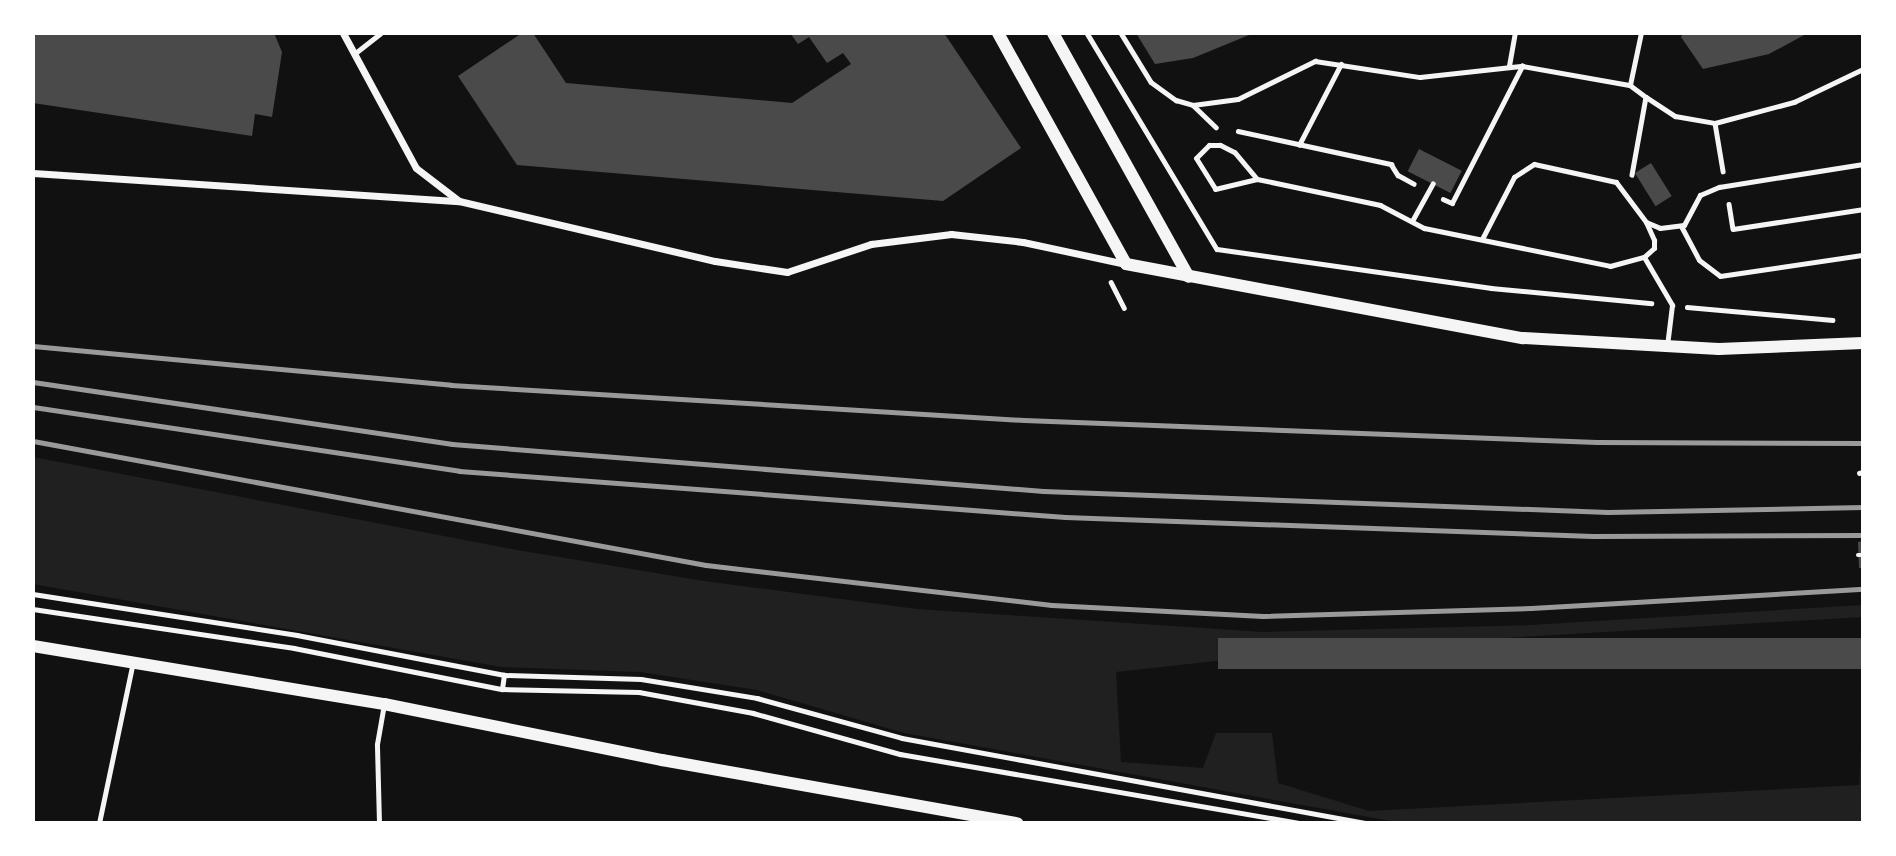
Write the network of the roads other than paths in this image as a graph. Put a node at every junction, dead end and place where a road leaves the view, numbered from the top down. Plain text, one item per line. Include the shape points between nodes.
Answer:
1 (343, 33) edge
2 (382, 33) edge
3 (998, 33) edge
4 (1053, 33) edge
5 (354, 54) junction
6 (1863, 164) edge
7 (33, 173) edge
8 (1256, 179) junction
9 (1433, 183) dead end
10 (459, 201) junction
11 (1412, 221) junction
12 (1646, 222) junction
13 (1681, 226) junction
14 (1482, 239) junction
15 (1863, 255) edge
16 (1644, 257) junction
17 (1126, 264) junction
18 (1189, 277) junction
19 (1863, 343) edge
20 (1667, 346) junction
21 (33, 646) edge
22 (133, 662) junction
23 (384, 704) junction
24 (99, 823) edge
25 (379, 823) edge
26 (1017, 823) edge

1 - 5 street
2 - 5 lane
3 - 17 street
4 - 18 street
5 - 10 street via 416,168
6 - 13 lane via 1707,190
7 - 10 street
8 - 8 lane via 1214,188 1196,158 1209,145 1220,145 1234,152
8 - 11 lane via 1380,205
9 - 11 lane
10 - 17 street via 715,261 787,272 871,244 951,234
11 - 14 lane
12 - 13 lane via 1660,228
12 - 14 lane via 1628,196 1609,180 1534,164 1514,177
12 - 16 lane via 1654,248
13 - 15 lane via 1699,260 1720,276
14 - 16 lane via 1610,266
16 - 20 lane via 1672,305
17 - 18 street
18 - 20 street via 1523,338
19 - 20 street via 1720,349
21 - 22 street
22 - 23 street
22 - 24 lane
23 - 25 lane via 377,744
23 - 26 street via 662,761

